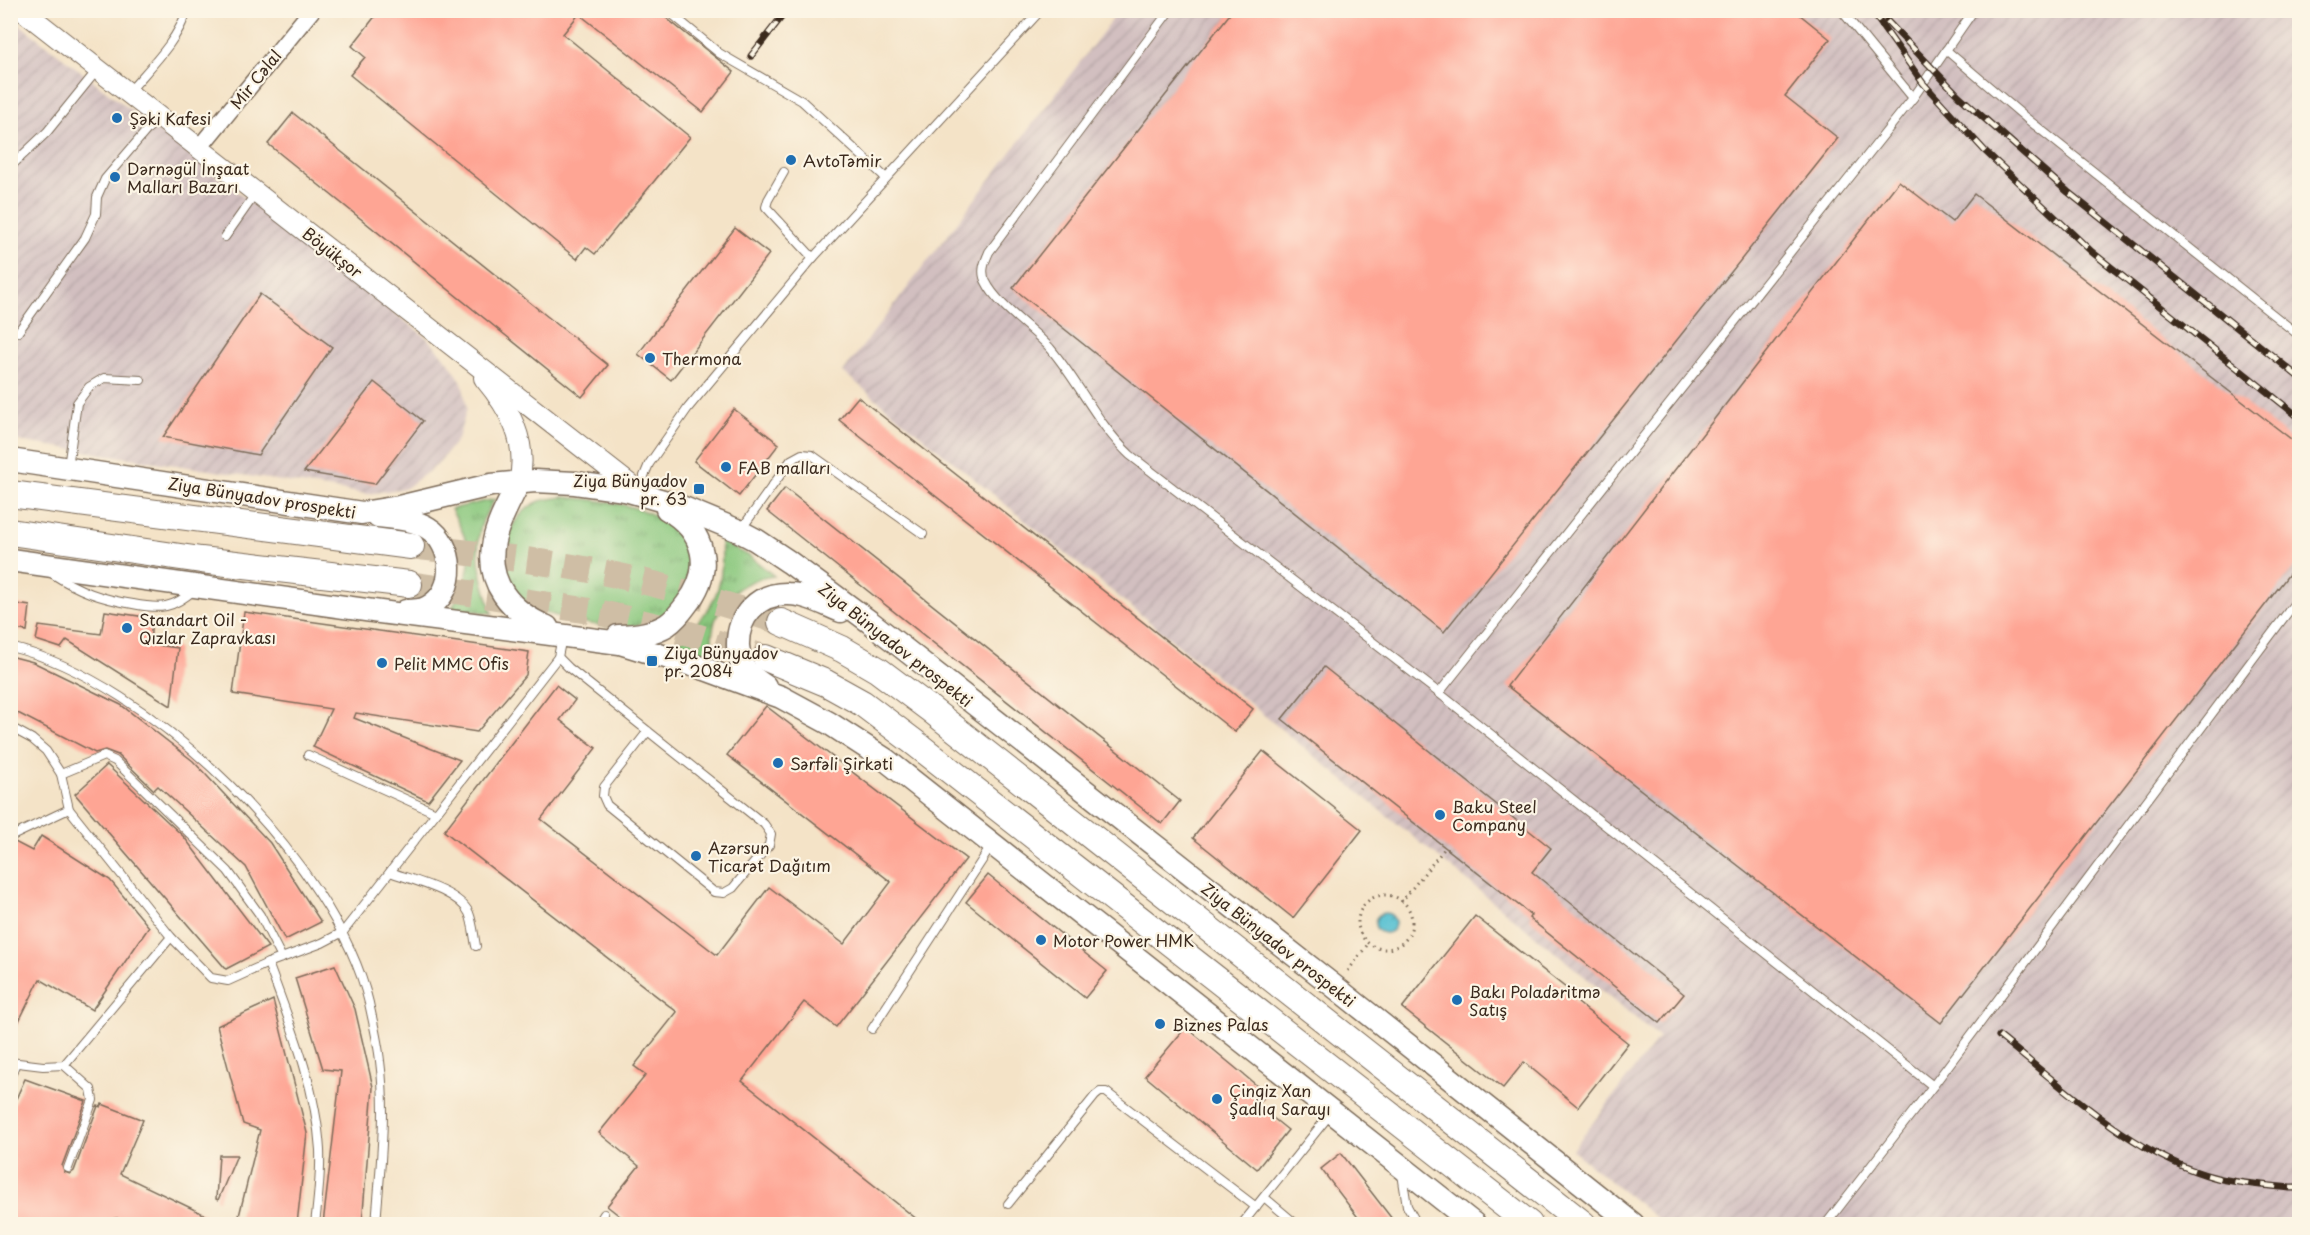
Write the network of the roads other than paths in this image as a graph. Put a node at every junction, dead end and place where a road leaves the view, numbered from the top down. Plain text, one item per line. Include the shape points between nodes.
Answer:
1 (22, 10) edge
2 (187, 10) edge
3 (312, 10) edge
4 (667, 10) edge
5 (1041, 10) edge
6 (1170, 10) edge
7 (1841, 10) edge
8 (1974, 10) edge
9 (1946, 50) junction
10 (98, 69) junction
11 (128, 93) junction
12 (1912, 98) junction
13 (158, 116) junction
14 (199, 148) junction
15 (10, 167) edge
16 (784, 172) dead end
17 (886, 178) junction
18 (256, 192) junction
19 (225, 237) dead end
20 (813, 258) junction
21 (18, 332) dead end
22 (2300, 336) edge
23 (463, 353) junction
24 (141, 380) dead end
25 (10, 460) edge
26 (68, 467) junction
27 (519, 482) junction
28 (10, 494) edge
29 (643, 495) junction
30 (362, 513) junction
31 (740, 531) junction
32 (10, 532) edge
33 (923, 534) dead end
34 (411, 546) tunnel mouth
35 (10, 560) edge
36 (409, 584) tunnel mouth
37 (2300, 596) edge
38 (380, 612) junction
39 (781, 622) tunnel mouth
40 (870, 622) junction
41 (563, 634) junction
42 (10, 647) edge
43 (558, 657) junction
44 (766, 658) tunnel mouth
45 (1439, 693) junction
46 (781, 697) junction
47 (10, 727) edge
48 (648, 731) junction
49 (308, 755) dead end
50 (61, 774) junction
51 (69, 809) junction
52 (436, 813) junction
53 (10, 837) edge
54 (992, 845) junction
55 (390, 872) junction
56 (343, 932) junction
57 (171, 938) junction
58 (476, 946) dead end
59 (282, 958) junction
60 (268, 963) junction
61 (872, 1029) dead end
62 (13, 1062) edge
63 (64, 1065) junction
64 (10, 1077) edge
65 (1933, 1086) junction
66 (1331, 1112) junction
67 (68, 1168) dead end
68 (1402, 1168) junction
69 (1264, 1197) junction
70 (1008, 1204) dead end
71 (1256, 1207) junction
72 (604, 1214) dead end
73 (315, 1224) edge
74 (376, 1224) edge
75 (598, 1224) edge
76 (1242, 1224) edge
77 (1296, 1224) edge
78 (1417, 1224) edge
79 (1474, 1224) edge
80 (1529, 1224) edge
81 (1583, 1224) edge
82 (1633, 1224) edge
83 (1826, 1224) edge

1 - 10 street, Böyükşor
2 - 11 lane via 174,36
3 - 14 street, Mir Cəlal
4 - 17 lane via 719,53 802,101
5 - 17 lane
6 - 45 lane via 989,252 983,267 984,280 1052,351 1115,441
7 - 12 lane
8 - 9 lane
9 - 12 lane
9 - 22 lane
10 - 11 street, Böyükşor
10 - 15 lane via 47,132
11 - 13 street, Böyükşor
12 - 45 lane
13 - 14 street, Böyükşor
13 - 21 lane via 105,179 92,226
14 - 18 street, Böyükşor
16 - 20 lane via 766,207
17 - 20 lane
18 - 19 lane
18 - 23 street, Böyükşor
20 - 29 lane via 655,451 644,476
23 - 27 street via 489,384 514,424 523,452
23 - 29 street, Böyükşor
24 - 26 lane via 104,378 89,387 77,403
25 - 26 main road, Ziya Bünyadov prospekti
26 - 30 main road, Ziya Bünyadov prospekti
27 - 29 main road, Ziya Bünyadov prospekti via 575,483
27 - 30 main road, Ziya Bünyadov prospekti
27 - 41 main road via 493,543 495,575 512,607
28 - 34 main road, Ziya Bünyadov prospekti
29 - 31 main road, Ziya Bünyadov prospekti
29 - 41 main road via 689,525 697,538 704,562 698,588 668,624 656,630 621,636
30 - 38 main road via 411,521 428,528 446,549 450,564 444,589 429,607
31 - 33 lane via 791,459 802,454 812,455
31 - 40 main road, Ziya Bünyadov prospekti
32 - 36 main road via 201,560
35 - 38 main road
37 - 65 lane
38 - 41 main road
39 - 81 main road, Ziya Bünyadov prospekti via 878,670 930,709
40 - 46 main road via 802,595 773,595 753,605 743,618 739,655 754,680
40 - 82 main road, Ziya Bünyadov prospekti
41 - 43 lane
41 - 46 main road via 645,649
42 - 56 lane via 36,653 84,676 132,703 181,739 267,825 321,895
43 - 48 lane
43 - 52 lane
44 - 80 main road via 826,683 906,736
45 - 65 lane
46 - 54 main road via 885,760
47 - 50 lane via 46,751
48 - 48 lane via 764,824 771,834 769,845 733,888 724,893 714,892 607,805 604,787
49 - 52 lane
50 - 51 lane
50 - 59 lane via 104,756 115,761 228,871 260,915
51 - 53 lane
51 - 57 lane
52 - 55 lane
54 - 61 lane
54 - 66 main road
55 - 56 lane
55 - 58 lane via 446,892 461,903 469,913
56 - 59 lane
56 - 74 lane via 368,1000 380,1060 383,1107
57 - 60 lane via 211,978 228,981
57 - 63 lane
59 - 60 lane
60 - 73 lane via 296,1038 314,1111 320,1157
62 - 63 lane
62 - 64 lane
63 - 67 lane via 91,1089 93,1100
65 - 83 lane
66 - 68 main road
66 - 69 lane
68 - 78 lane via 1407,1206
68 - 79 main road
69 - 71 lane
69 - 77 lane
70 - 71 lane via 1095,1096 1106,1092
71 - 76 lane
72 - 75 lane

